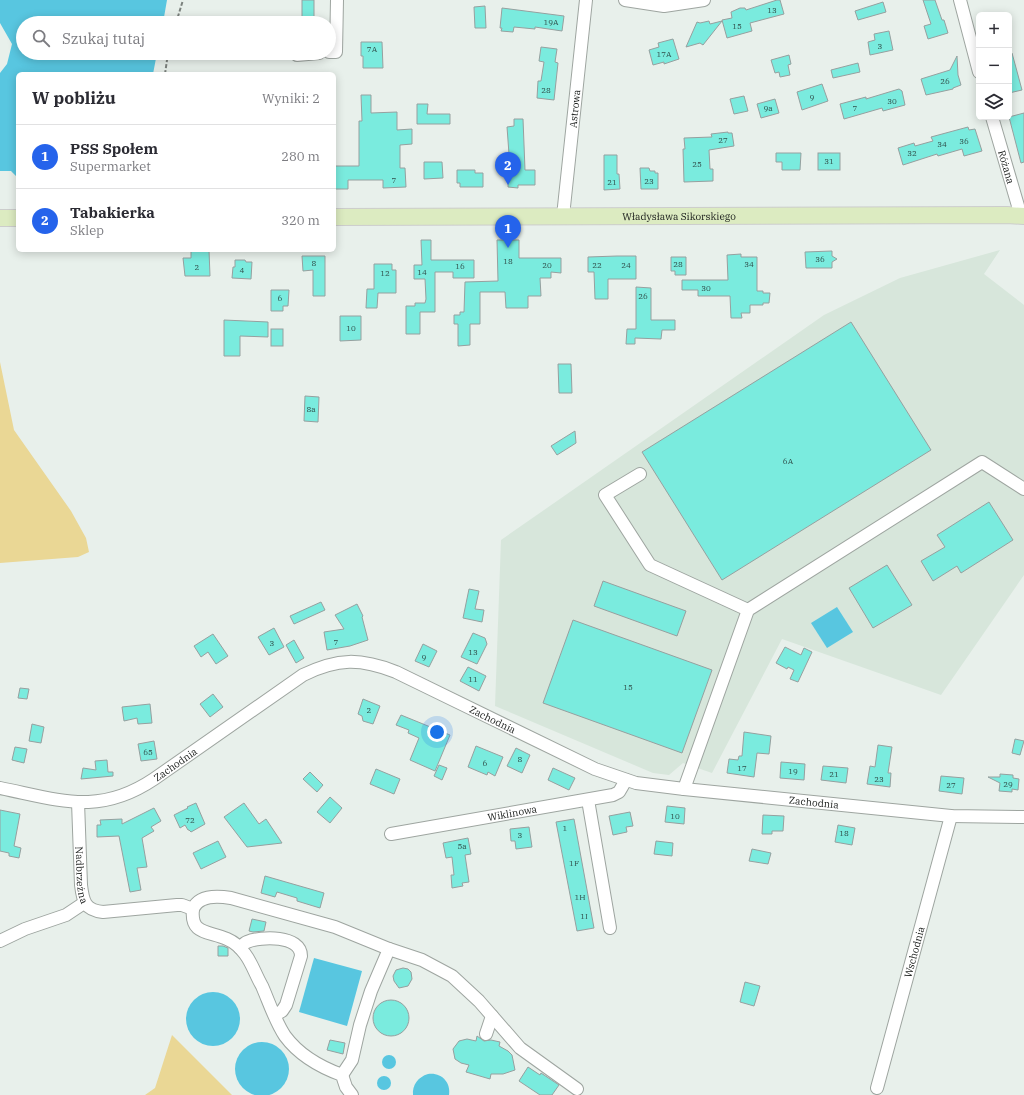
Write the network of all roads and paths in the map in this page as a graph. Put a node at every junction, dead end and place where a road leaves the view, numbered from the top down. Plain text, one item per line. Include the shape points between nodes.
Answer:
1 (183, 0) edge
2 (336, 0) edge
3 (586, 0) edge
4 (625, 0) edge
5 (704, 0) edge
6 (960, 0) edge
7 (178, 16) edge
8 (336, 16) edge
9 (336, 16) edge
10 (336, 52) edge
11 (167, 60) edge
12 (976, 61) edge
13 (165, 72) edge
14 (993, 120) edge
15 (1022, 210) edge
16 (562, 216) junction
17 (336, 217) edge
18 (0, 218) edge
19 (16, 218) edge
20 (640, 474) dead end
21 (1024, 489) edge
22 (748, 610) junction
23 (626, 780) junction
24 (0, 788) edge
25 (684, 789) junction
26 (588, 800) junction
27 (78, 802) junction
28 (951, 816) junction
29 (1024, 817) edge
30 (392, 834) dead end
31 (84, 903) junction
32 (193, 909) junction
33 (610, 928) dead end
34 (0, 941) edge
35 (240, 948) junction
36 (389, 949) junction
37 (275, 1015) junction
38 (492, 1016) junction
39 (486, 1034) dead end
40 (342, 1075) junction
41 (877, 1088) dead end
42 (573, 1093) edge
43 (352, 1095) edge

1 - 7 path
2 - 9 street
3 - 16 street, Astrowa
4 - 5 street via 664,6
6 - 12 street
8 - 10 street
11 - 13 path
14 - 15 street, Różana
15 - 16 main road, Władysława Sikorskiego
16 - 17 main road, Władysława Sikorskiego
18 - 19 main road
20 - 22 street via 605,495 650,565
21 - 22 street via 982,462
22 - 25 street
23 - 25 street, Zachodnia via 645,785
23 - 26 street, Wiklinowa via 616,794
23 - 27 street, Zachodnia via 595,768 396,672 369,663 349,662 330,664 303,676 139,789 113,799
24 - 27 street, Zachodnia
25 - 28 street, Zachodnia
26 - 30 street, Wiklinowa
26 - 33 street
27 - 31 street, Nadbrzeżna
28 - 29 street, Zachodnia
28 - 41 street, Wschodnia
31 - 32 street via 93,910 103,912 177,905
31 - 34 street, Nadbrzeżna via 66,915 25,929
32 - 35 street via 194,923 201,931 232,941
32 - 36 street via 198,902 206,898 231,898 335,927
35 - 37 street via 254,969
35 - 37 street via 248,942 269,938 287,941 300,948 301,956 286,1005
36 - 38 street via 422,960 452,976
36 - 40 street via 370,991 352,1060
37 - 40 street via 285,1035 302,1053 320,1066
38 - 39 street
38 - 42 street via 520,1048
40 - 43 street

